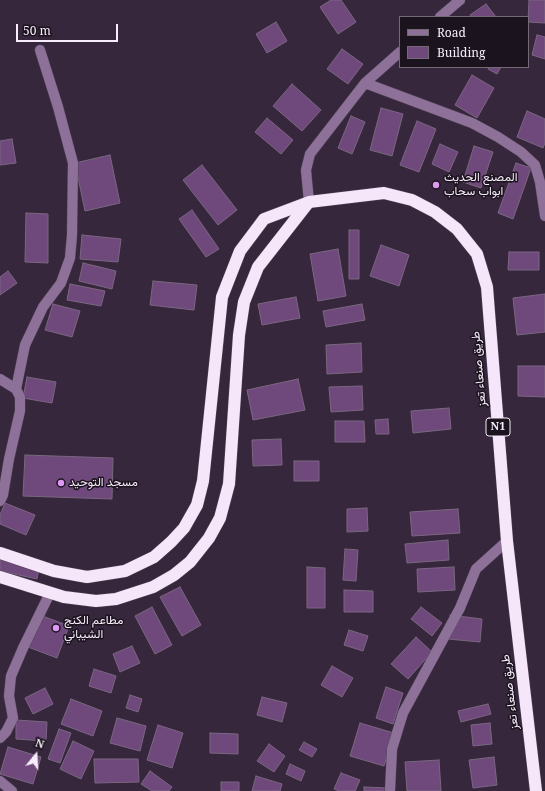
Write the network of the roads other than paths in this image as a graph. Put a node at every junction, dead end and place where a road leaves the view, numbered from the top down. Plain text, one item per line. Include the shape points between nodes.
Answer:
1 (460, 0) edge
2 (441, 16) edge
3 (40, 50) dead end
4 (399, 53) edge
5 (365, 83) junction
6 (309, 202) junction
7 (545, 216) edge
8 (0, 379) edge
9 (16, 389) junction
10 (4, 457) edge
11 (0, 501) edge
12 (507, 541) junction
13 (0, 553) edge
14 (0, 577) edge
15 (50, 593) junction
16 (0, 738) edge
17 (0, 781) edge
18 (12, 791) edge
19 (390, 791) edge
20 (536, 791) edge

1 - 2 street
3 - 9 street via 73,163 72,235 70,258 61,283 43,307 25,345
4 - 5 street
5 - 6 street via 310,154 306,170
5 - 7 street via 472,124 521,152 535,165
6 - 12 highway, طريق صنعاء تعز / N1 via 384,193 412,200 435,212 457,229 477,254 487,287
6 - 13 highway, طريق صنعاء تعز / N1 via 264,219 240,251 222,297 203,481 197,505 184,528 154,557 125,571 87,577 54,571
6 - 15 highway via 258,267 244,302 239,335 229,484 220,518 209,538 190,562 153,588 116,599 96,601
8 - 9 street
9 - 10 street via 20,397 20,411
10 - 11 street
12 - 19 street via 476,569 460,608 403,713 392,748
12 - 20 highway, طريق صنعاء تعز / N1
14 - 15 highway
15 - 16 street via 12,676 9,696 13,718
17 - 18 street

